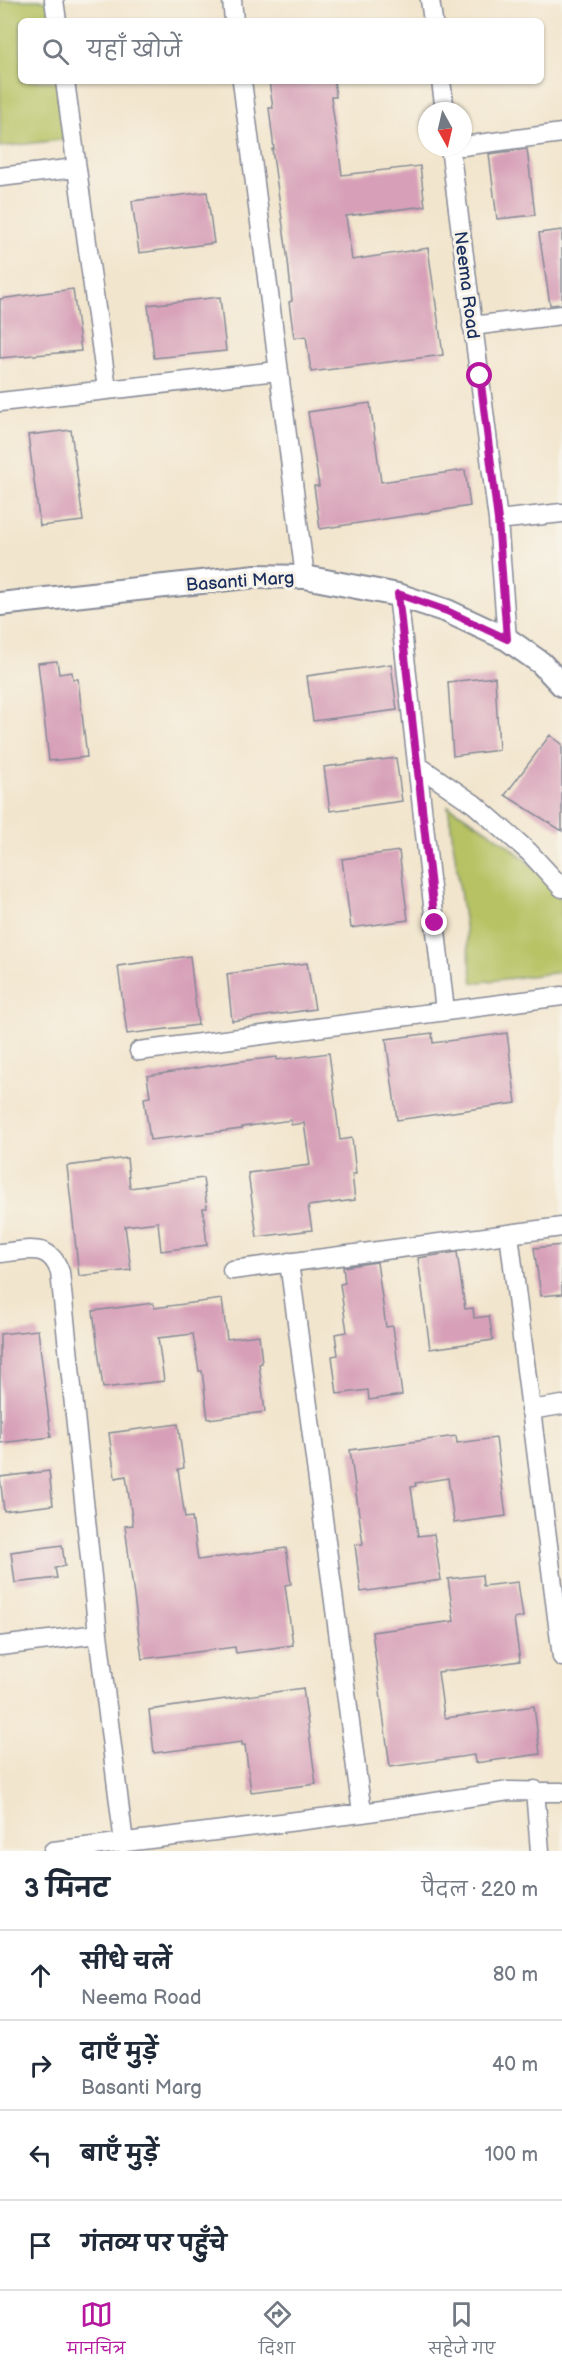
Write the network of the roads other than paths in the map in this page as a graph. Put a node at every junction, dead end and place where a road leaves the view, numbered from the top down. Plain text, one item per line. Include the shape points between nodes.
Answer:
1 (54, 0) edge
2 (232, 0) edge
3 (430, 0) edge
4 (57, 18) edge
5 (234, 18) edge
6 (433, 18) edge
7 (65, 84) edge
8 (242, 84) edge
9 (441, 84) edge
10 (444, 102) edge
11 (562, 133) edge
12 (472, 145) edge
13 (451, 156) edge
14 (76, 168) junction
15 (0, 177) edge
16 (562, 315) edge
17 (472, 326) junction
18 (277, 371) junction
19 (107, 389) junction
20 (0, 402) edge
21 (562, 513) edge
22 (498, 520) junction
23 (305, 577) junction
24 (398, 594) junction
25 (0, 604) edge
26 (507, 639) junction
27 (562, 685) edge
28 (417, 765) junction
29 (562, 888) edge
30 (562, 996) edge
31 (445, 1011) junction
32 (139, 1051) dead end
33 (562, 1227) edge
34 (509, 1234) junction
35 (0, 1253) edge
36 (289, 1262) junction
37 (232, 1270) dead end
38 (562, 1405) edge
39 (530, 1410) junction
40 (98, 1634) junction
41 (0, 1646) edge
42 (562, 1657) edge
43 (535, 1790) junction
44 (562, 1792) edge
45 (362, 1813) junction
46 (124, 1843) junction
47 (53, 1851) edge
48 (540, 1851) edge

1 - 4 street
2 - 5 street
3 - 6 street
7 - 14 street
8 - 18 street
9 - 10 street
11 - 12 street
13 - 17 street, Neema Road
14 - 15 street
14 - 19 street
16 - 17 street
17 - 22 street, Neema Road
18 - 19 street
18 - 23 street
19 - 20 street
21 - 22 street
22 - 26 street, Neema Road
23 - 24 street, Basanti Marg
23 - 25 street, Basanti Marg via 256,576
24 - 26 street, Basanti Marg
24 - 28 street
26 - 27 street, Basanti Marg via 541,663
28 - 29 street via 474,804 529,852
28 - 31 street
30 - 31 street
31 - 32 street
33 - 34 street
34 - 36 street
34 - 39 street
35 - 40 street via 38,1250 50,1254 60,1272
36 - 37 street
36 - 45 street
38 - 39 street
39 - 42 street
40 - 41 street
40 - 46 street
43 - 44 street
43 - 45 street
43 - 48 street
45 - 46 street
46 - 47 street

